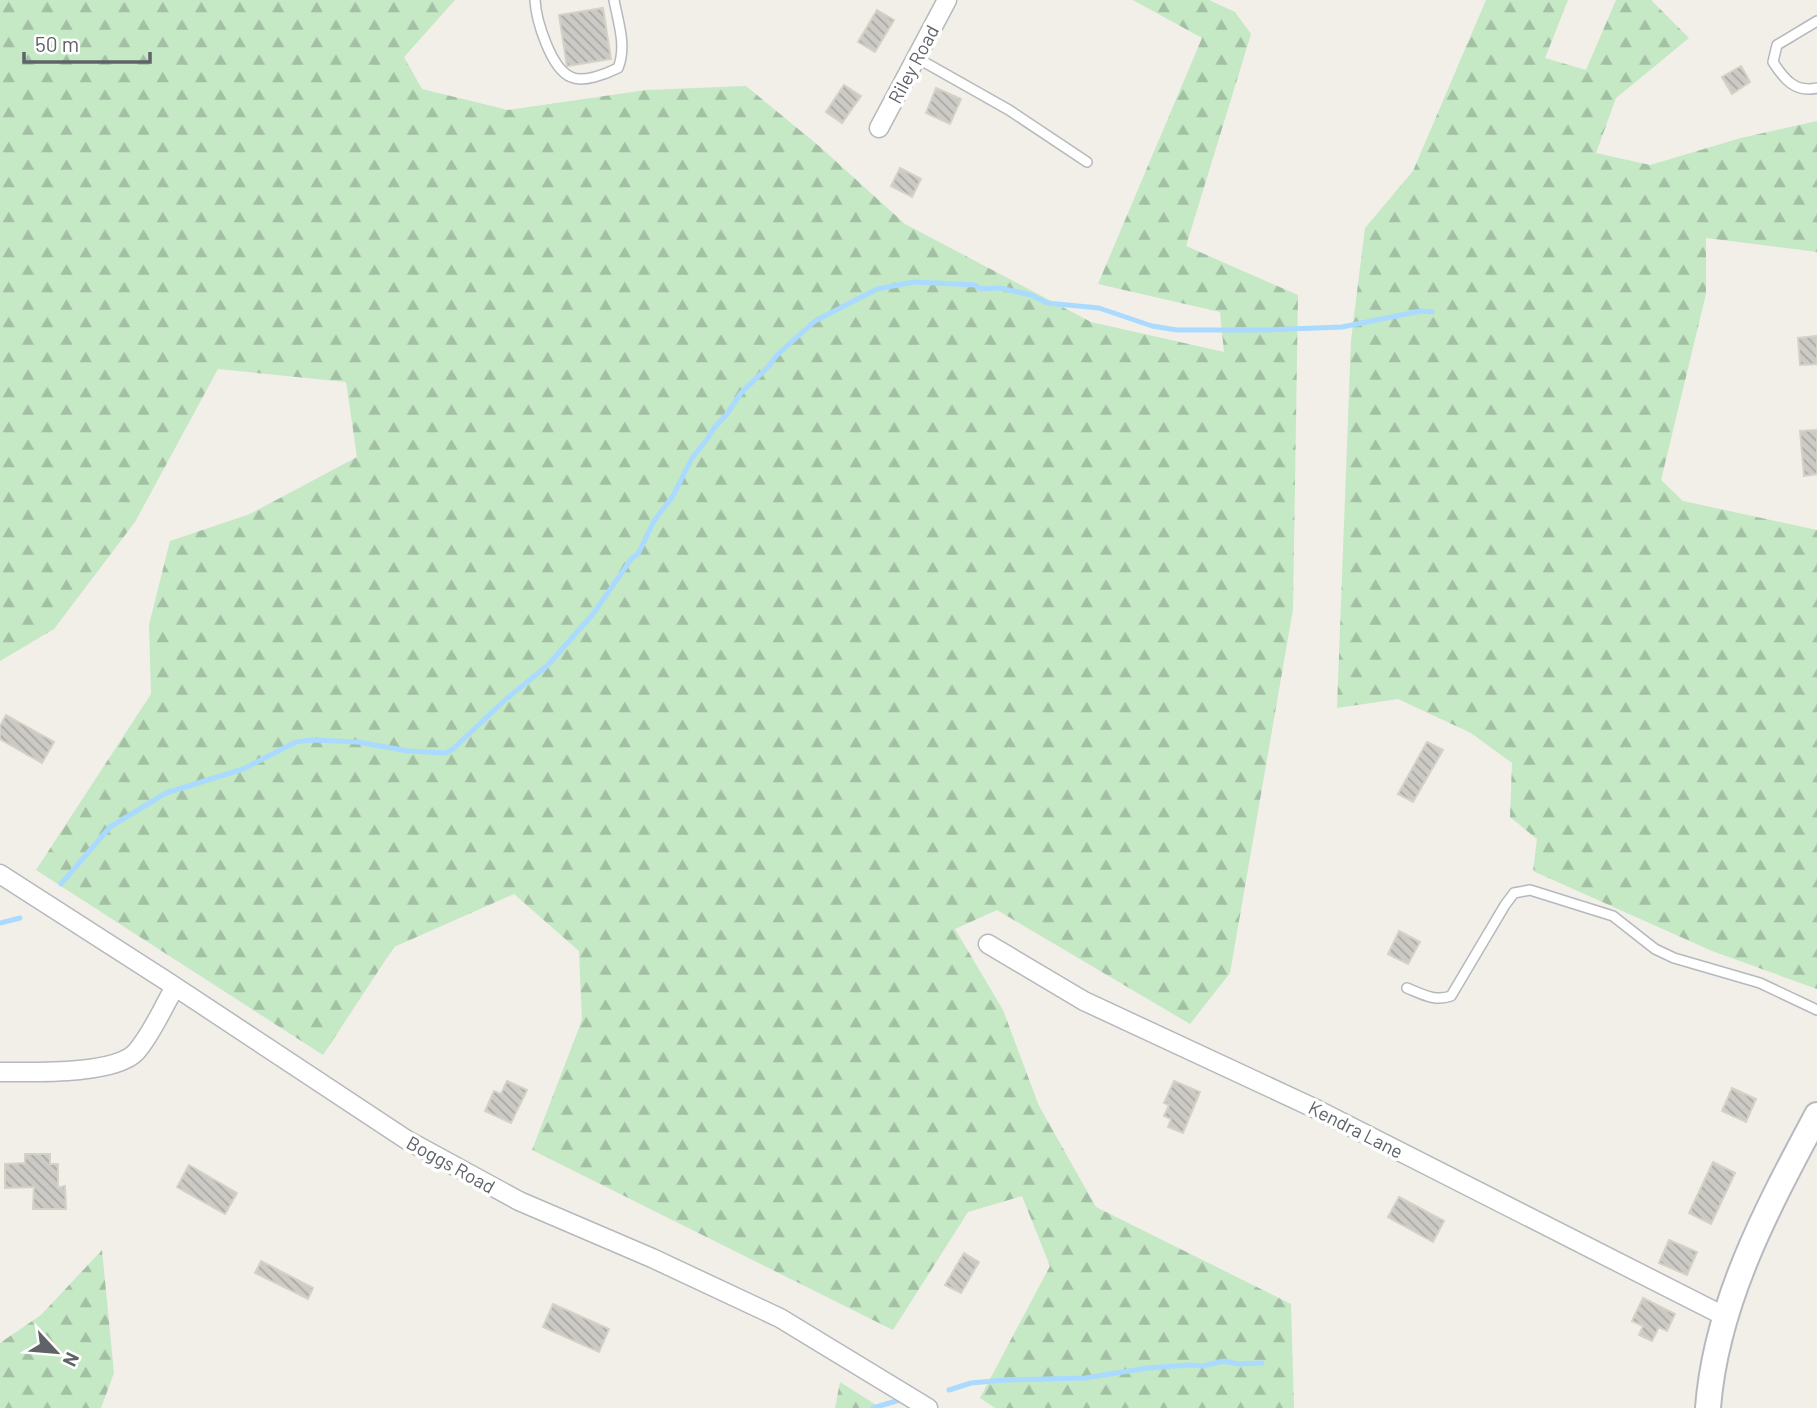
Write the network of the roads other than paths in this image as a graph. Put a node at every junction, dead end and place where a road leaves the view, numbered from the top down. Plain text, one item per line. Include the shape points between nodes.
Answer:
1 (535, 0) edge
2 (614, 0) edge
3 (947, 0) edge
4 (1817, 21) edge
5 (917, 58) junction
6 (1817, 88) edge
7 (879, 128) dead end
8 (1087, 162) dead end
9 (0, 874) edge
10 (988, 944) dead end
11 (175, 987) junction
12 (1407, 988) dead end
13 (1817, 1010) edge
14 (0, 1072) edge
15 (1817, 1115) edge
16 (1724, 1316) junction
17 (928, 1408) edge
18 (1708, 1408) edge

1 - 2 lane via 557,66 577,79 618,68 622,42
3 - 5 street, Riley Road
4 - 6 lane via 1777,45 1773,62 1785,81 1806,91
5 - 7 street, Riley Road
5 - 8 lane via 1009,110
9 - 11 street, Boggs Road
10 - 16 street, Kendra Lane via 1084,1001 1316,1109
11 - 14 street via 136,1053 120,1063 63,1071
11 - 17 street, Boggs Road via 407,1140 519,1201 780,1318
12 - 13 lane via 1433,999 1451,996 1505,905 1514,893 1530,890 1614,916 1655,949 1674,958 1760,983
15 - 16 street via 1749,1248
16 - 18 street

